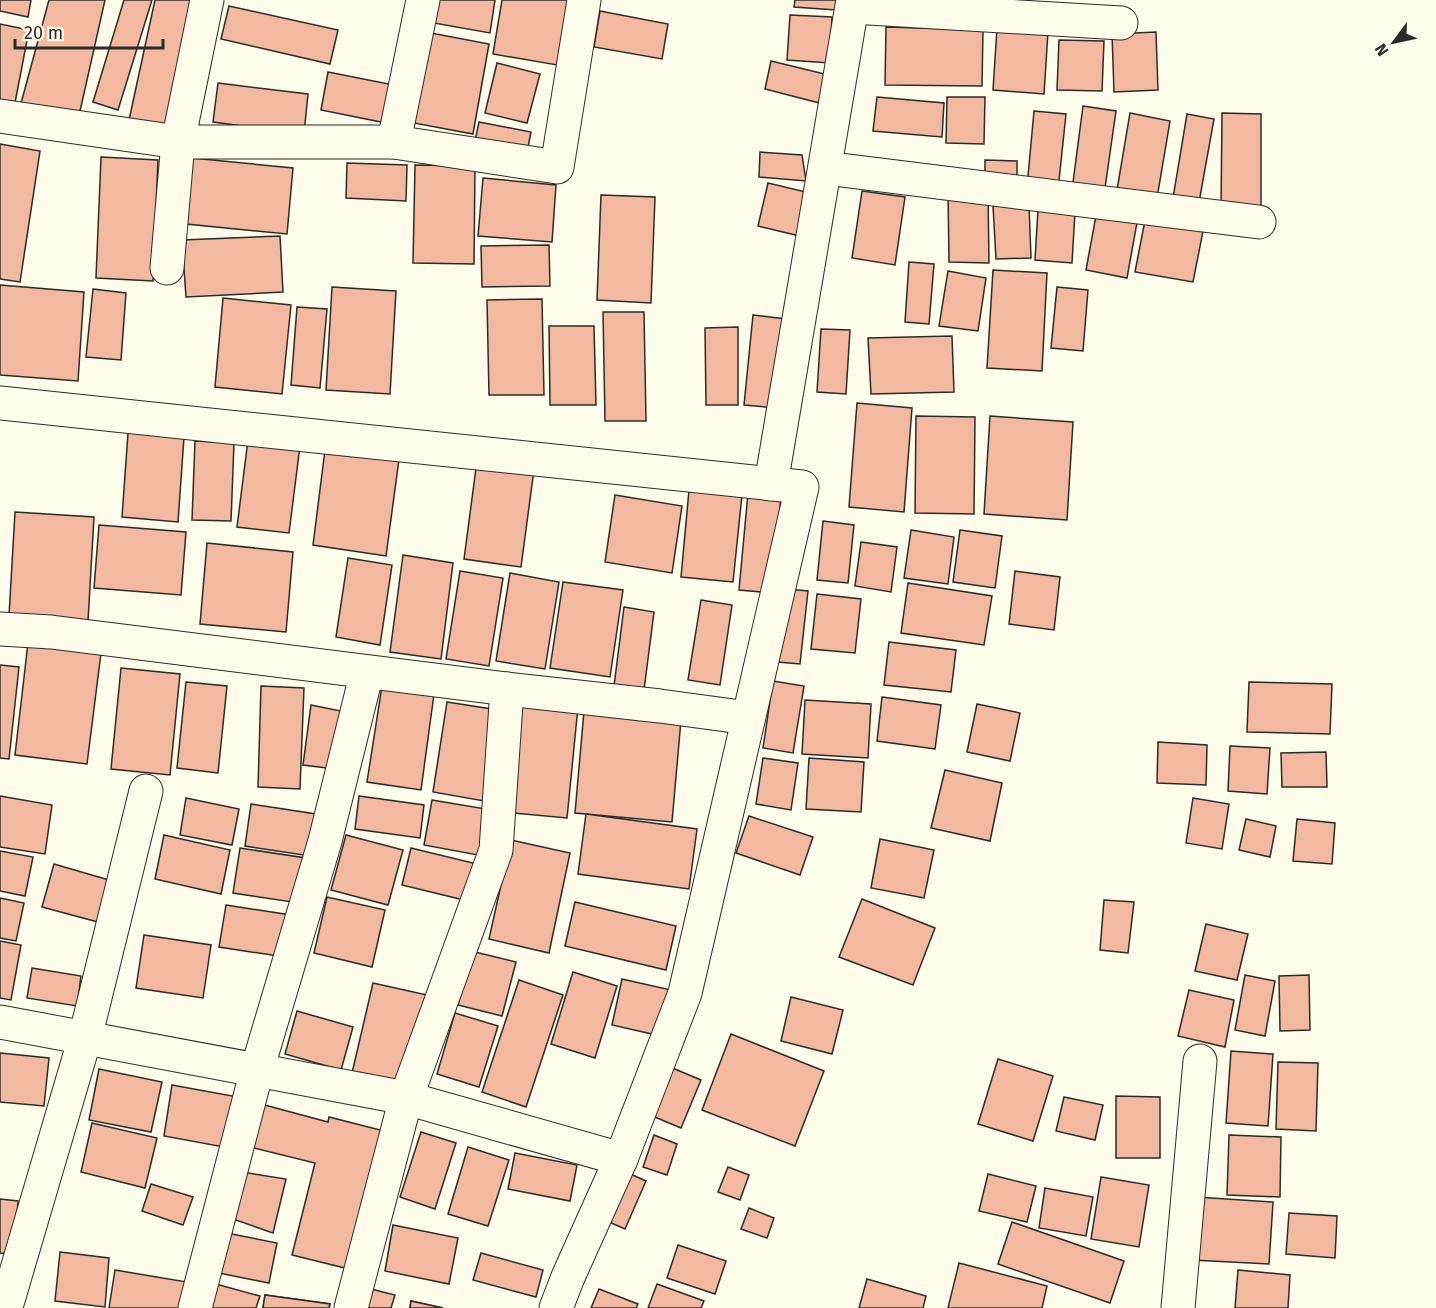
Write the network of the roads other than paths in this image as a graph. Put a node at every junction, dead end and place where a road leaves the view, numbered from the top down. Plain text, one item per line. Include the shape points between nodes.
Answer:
1 (207, 0) edge
2 (423, 0) edge
3 (584, 0) edge
4 (852, 4) edge
5 (1121, 23) dead end
6 (0, 116) edge
7 (178, 142) junction
8 (393, 142) junction
9 (825, 168) junction
10 (1259, 222) dead end
11 (166, 268) dead end
12 (0, 403) edge
13 (771, 483) junction
14 (0, 629) edge
15 (367, 672) junction
16 (507, 690) junction
17 (748, 718) junction
18 (146, 791) dead end
19 (0, 1022) edge
20 (85, 1038) junction
21 (1200, 1061) dead end
22 (257, 1070) junction
23 (406, 1098) junction
24 (621, 1159) junction
25 (8, 1300) dead end
26 (195, 1308) edge
27 (351, 1308) edge
28 (556, 1308) edge
29 (1178, 1308) edge

1 - 7 street
2 - 8 street
3 - 8 street via 557,167
4 - 5 street
4 - 9 street
6 - 7 street
7 - 8 street
7 - 11 street
9 - 10 street
9 - 13 street
12 - 13 street
13 - 17 street via 802,487
14 - 15 street
15 - 16 street
15 - 22 street via 325,841
16 - 17 street
16 - 23 street via 496,850
17 - 24 street via 685,993
18 - 20 street
19 - 20 street
20 - 22 street
20 - 25 street
21 - 29 street
22 - 23 street
22 - 26 street
23 - 24 street
23 - 27 street
24 - 28 street

